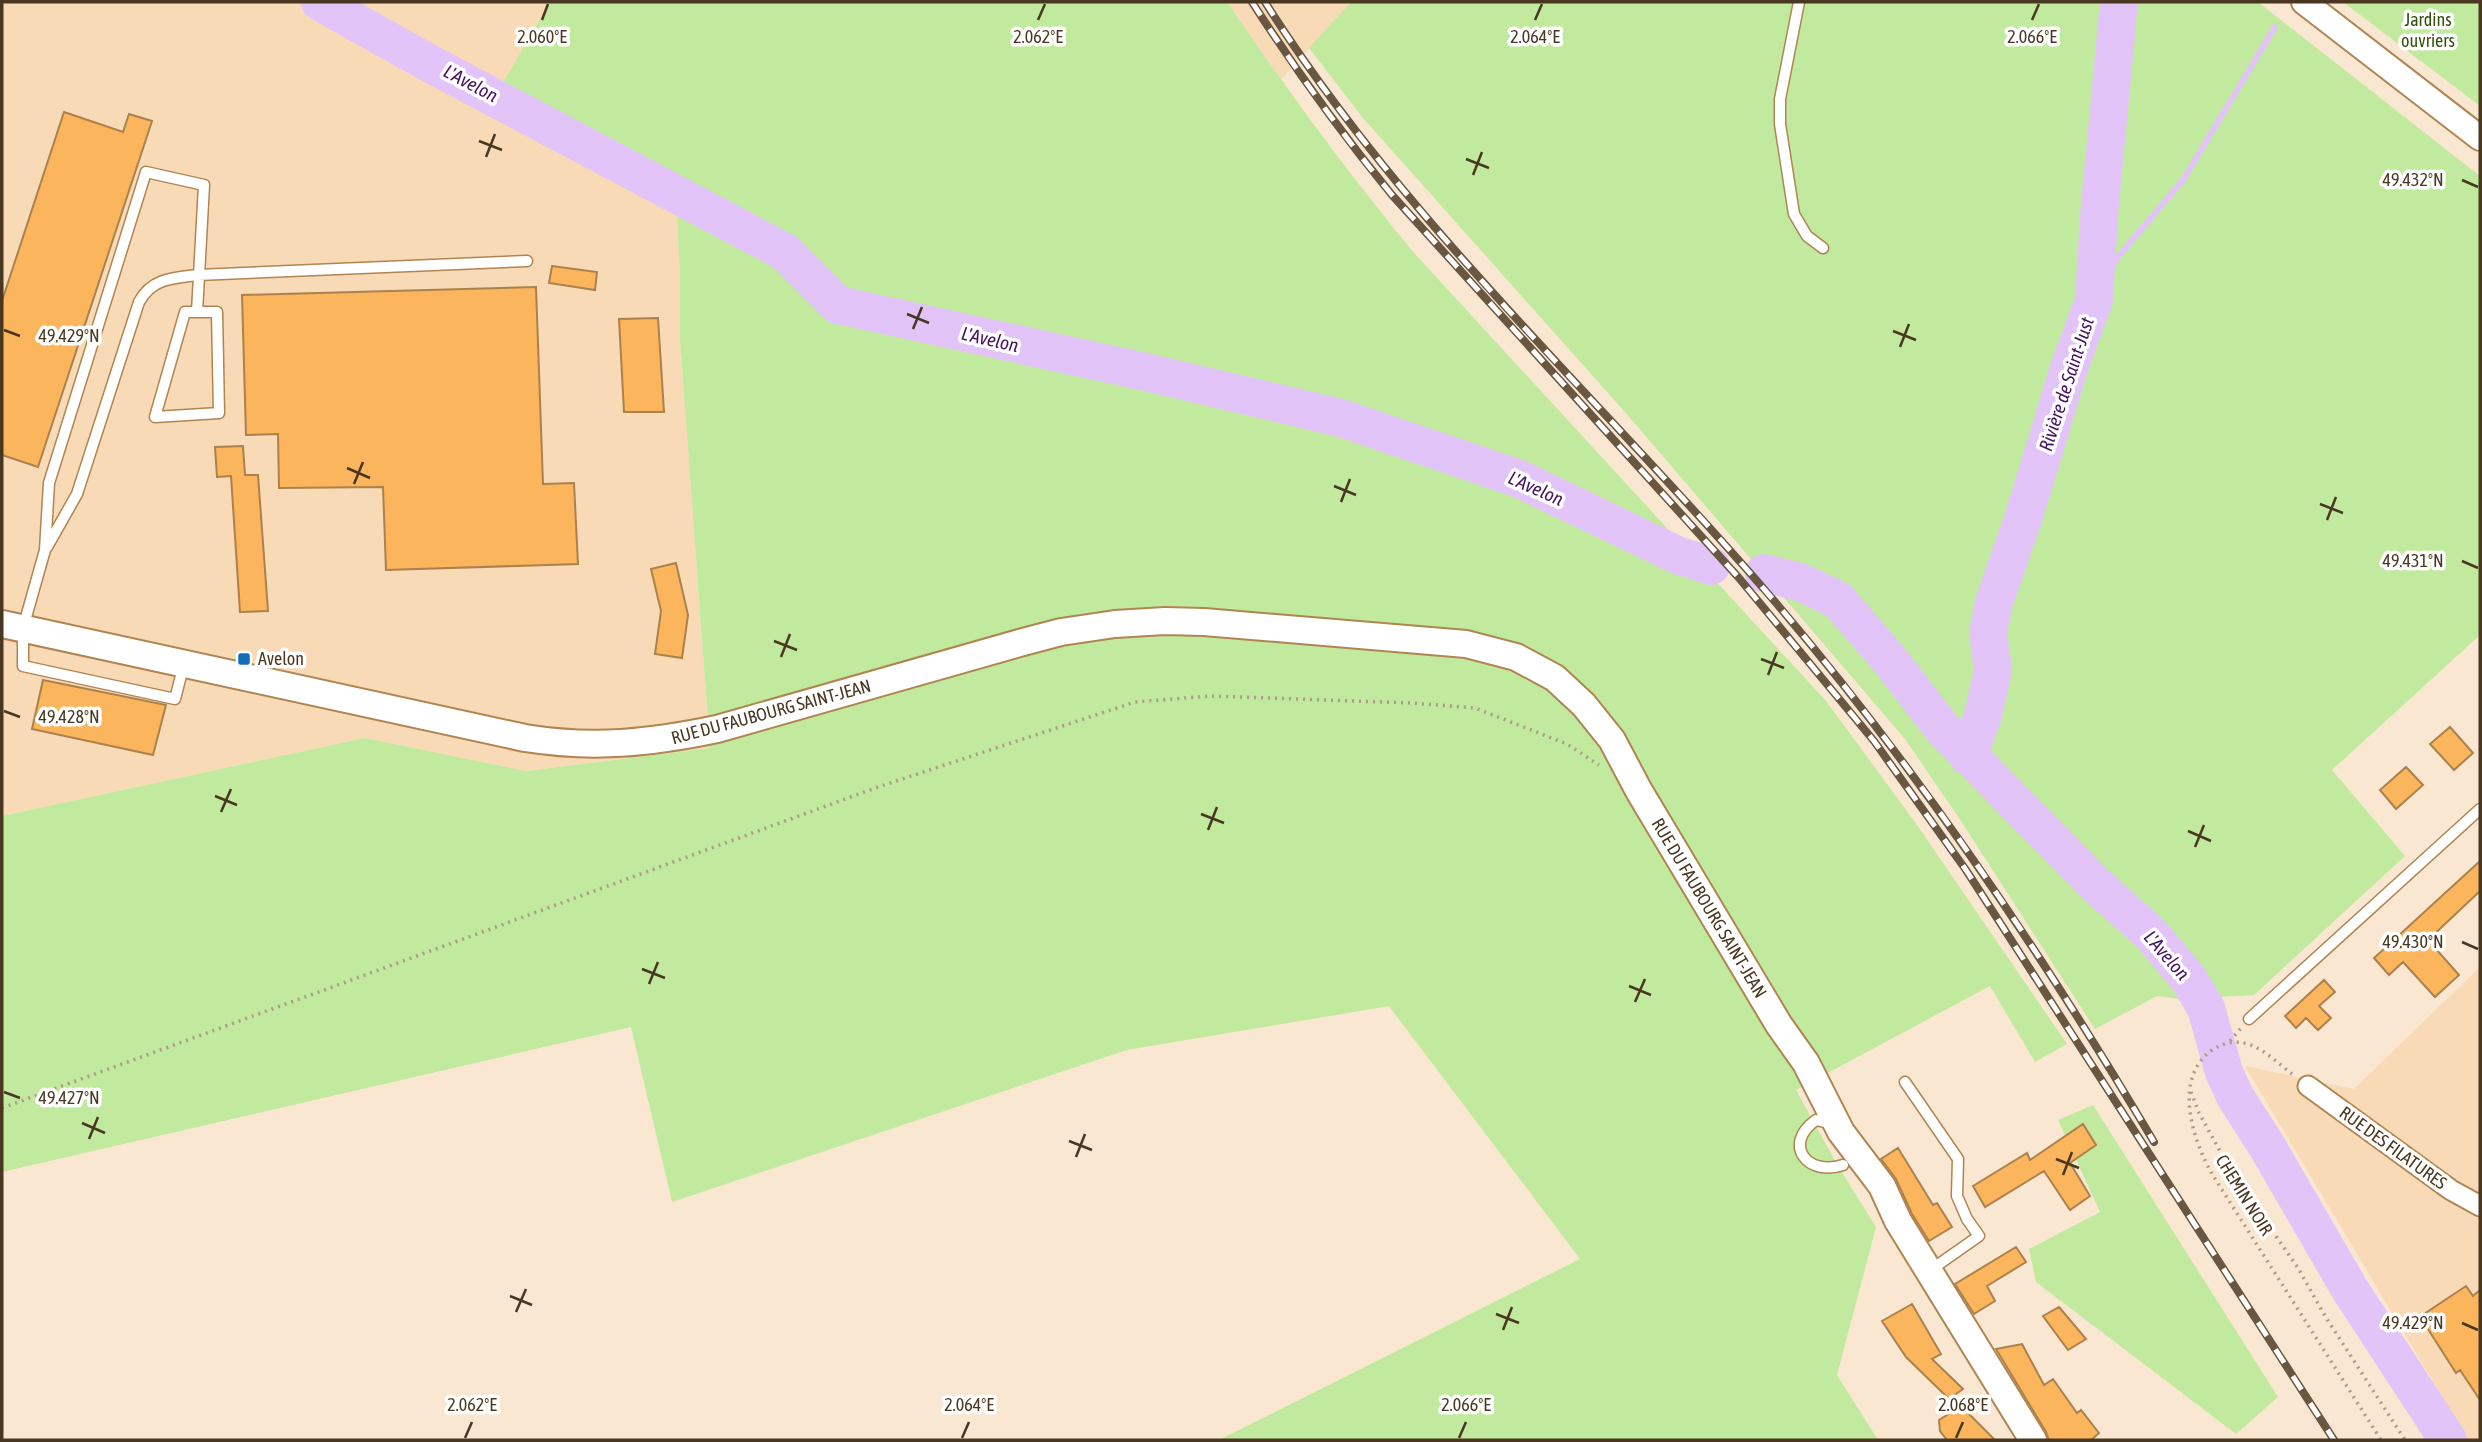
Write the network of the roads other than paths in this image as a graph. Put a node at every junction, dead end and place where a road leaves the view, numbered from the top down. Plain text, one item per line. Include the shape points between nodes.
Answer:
1 (1799, 2) edge
2 (2304, 2) edge
3 (2480, 138) edge
4 (1823, 248) dead end
5 (527, 261) dead end
6 (198, 275) junction
7 (197, 312) junction
8 (45, 550) junction
9 (12, 626) edge
10 (184, 664) junction
11 (2480, 809) edge
12 (2249, 1019) dead end
13 (1905, 1082) dead end
14 (2308, 1086) road end
15 (1827, 1124) junction
16 (2480, 1206) edge
17 (1898, 1221) junction
18 (1929, 1271) junction
19 (2033, 1440) edge

1 - 4 lane via 1780,99 1780,124 1797,222
2 - 3 street
5 - 6 lane
6 - 7 lane
6 - 8 lane via 166,278 144,293 77,494
6 - 8 lane via 204,185 146,172 49,483
7 - 7 lane via 185,312 155,416 219,413 217,312
8 - 9 lane
9 - 10 main road, RUE DU FAUBOURG SAINT-JEAN
9 - 10 lane via 23,666 175,699
10 - 15 main road, RUE DU FAUBOURG SAINT-JEAN via 525,738 613,745 670,739 736,724 1080,628 1165,621 1294,630 1463,659 1527,681 1550,695 1639,791 1815,1077
11 - 12 lane
13 - 18 lane via 1958,1159 1957,1196 1979,1236
14 - 16 street, RUE DES FILATURES
15 - 17 main road, RUE DU FAUBOURG SAINT-JEAN via 1882,1186
15 - 17 main road, RUE DU FAUBOURG SAINT-JEAN via 1829,1146
17 - 18 main road, RUE DU FAUBOURG SAINT-JEAN
18 - 19 main road, RUE DU FAUBOURG SAINT-JEAN

